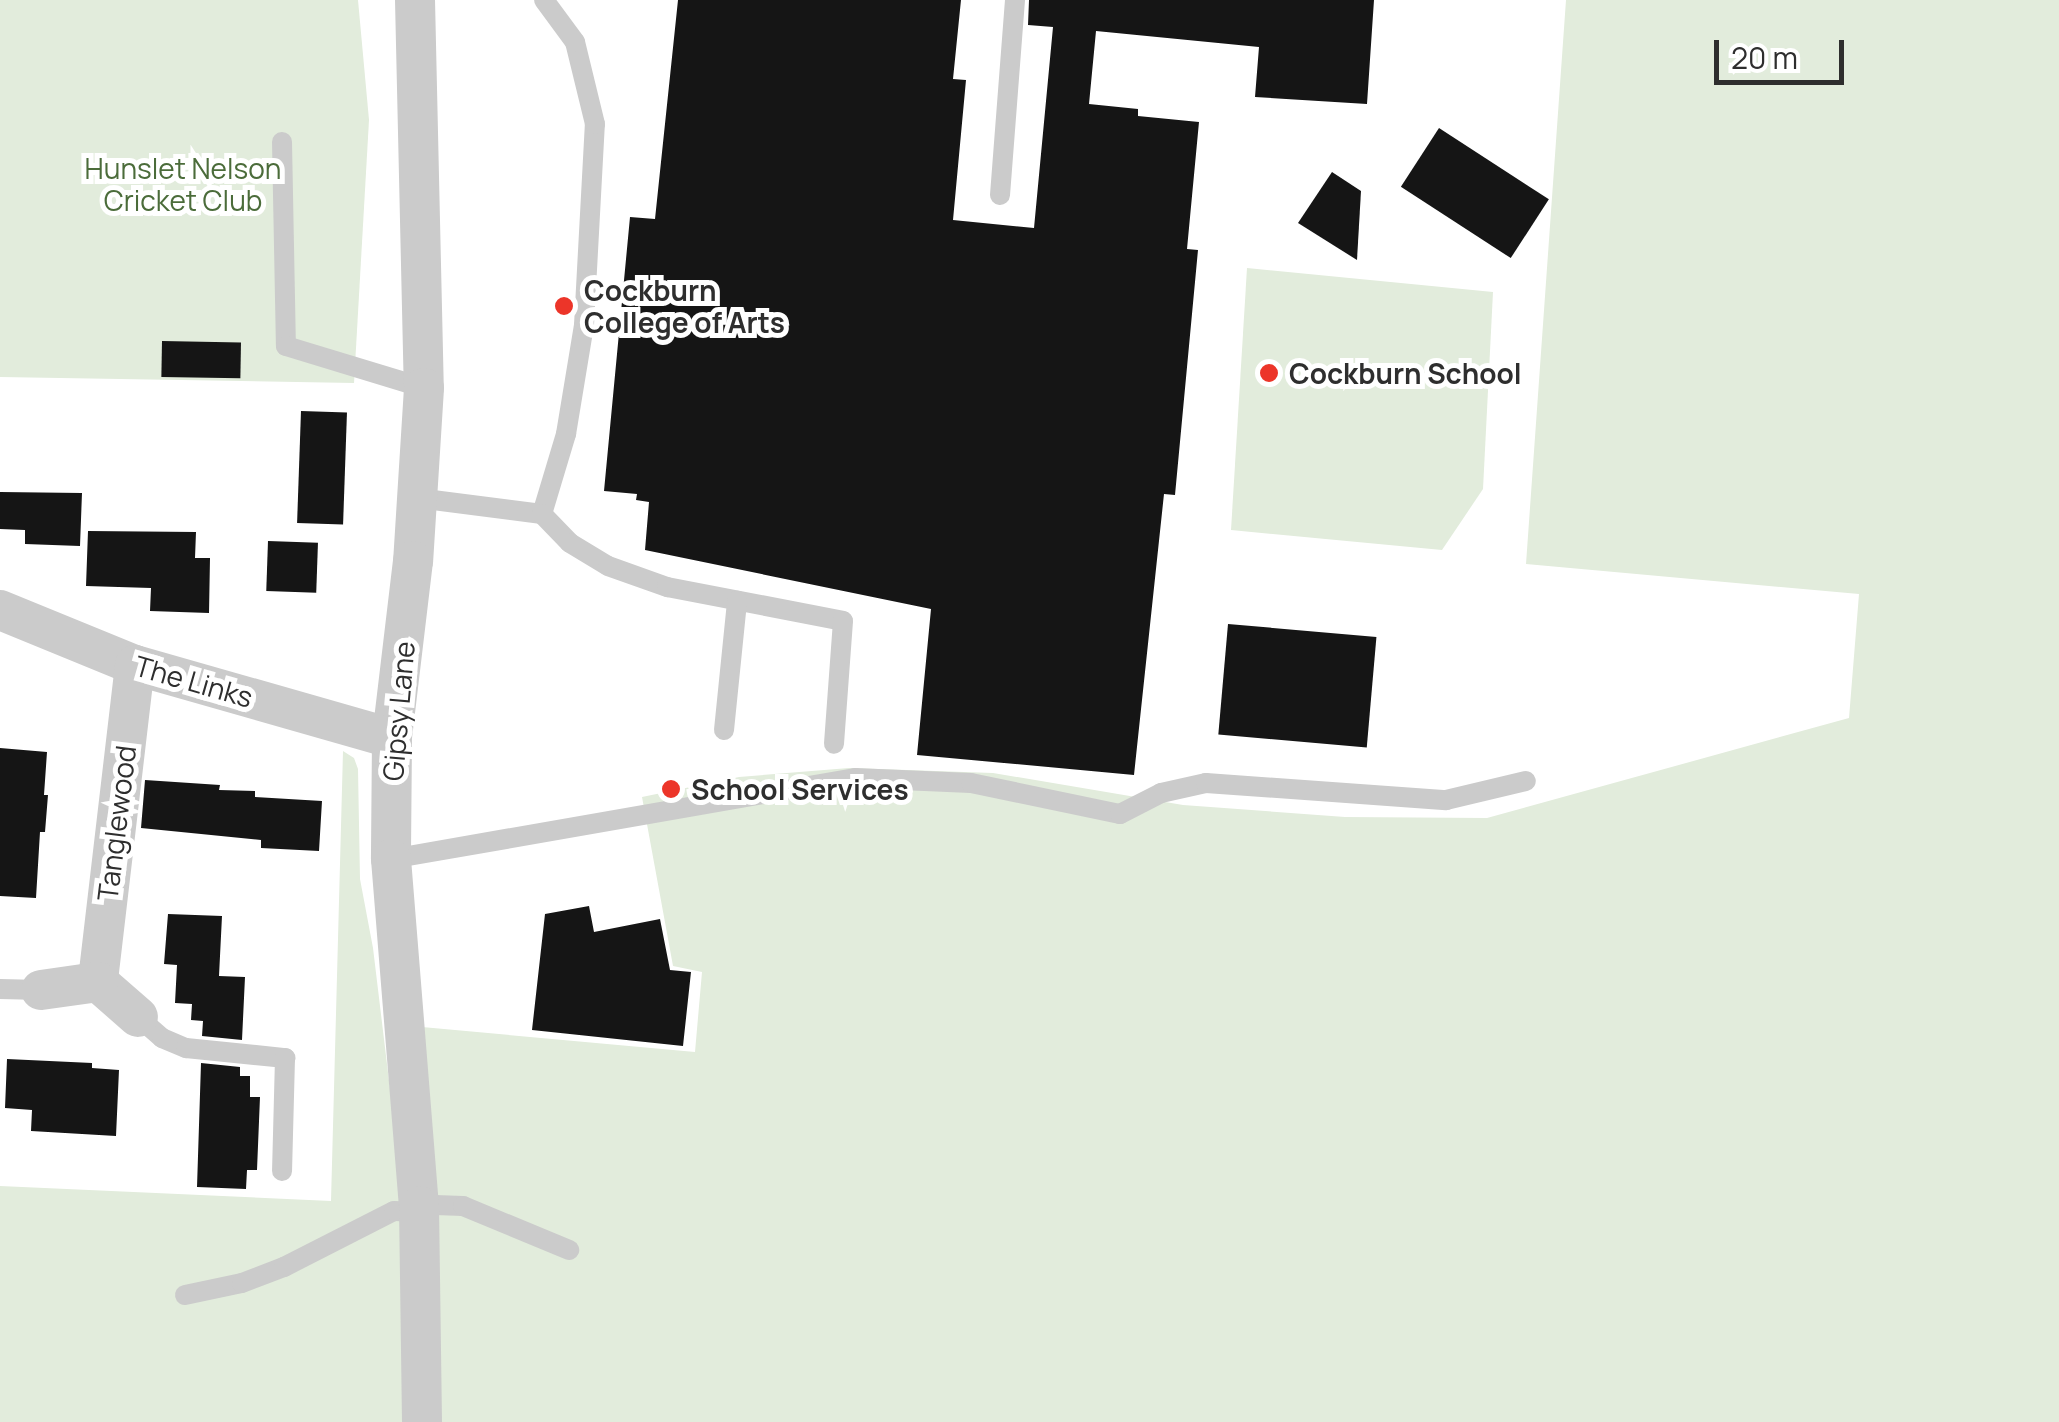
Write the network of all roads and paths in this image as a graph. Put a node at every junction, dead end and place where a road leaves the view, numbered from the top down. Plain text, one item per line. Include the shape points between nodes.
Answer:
1 (415, 0) edge
2 (544, 0) edge
3 (1015, 0) edge
4 (282, 142) dead end
5 (1000, 195) dead end
6 (424, 388) junction
7 (416, 498) junction
8 (542, 514) junction
9 (736, 601) junction
10 (0, 610) edge
11 (134, 665) junction
12 (724, 730) dead end
13 (392, 738) junction
14 (834, 744) dead end
15 (1526, 781) dead end
16 (392, 859) junction
17 (98, 982) junction
18 (0, 989) edge
19 (41, 990) joint
20 (138, 1017) joint
21 (282, 1171) dead end
22 (419, 1212) junction
23 (570, 1250) dead end
24 (185, 1295) dead end
25 (422, 1422) edge

1 - 6 street, Gipsy Lane
2 - 8 lane via 575,42 595,124 584,325 566,434
3 - 5 lane
4 - 6 lane via 286,346
6 - 7 street, Gipsy Lane
7 - 8 lane
7 - 13 street, Gipsy Lane
8 - 9 lane via 570,543 608,566
9 - 12 lane
9 - 14 lane via 843,621
10 - 11 street, The Links
11 - 13 street, The Links
11 - 17 street, Tanglewood
13 - 16 street, Gipsy Lane
15 - 16 lane via 1446,800 1206,783 1120,814 971,783 855,778
16 - 22 street, Gipsy Lane
17 - 19 street
17 - 20 street
18 - 19 lane
20 - 21 lane via 186,1048 285,1058
22 - 23 lane via 463,1206
22 - 24 lane via 394,1211 242,1284
22 - 25 street, Gipsy Lane

